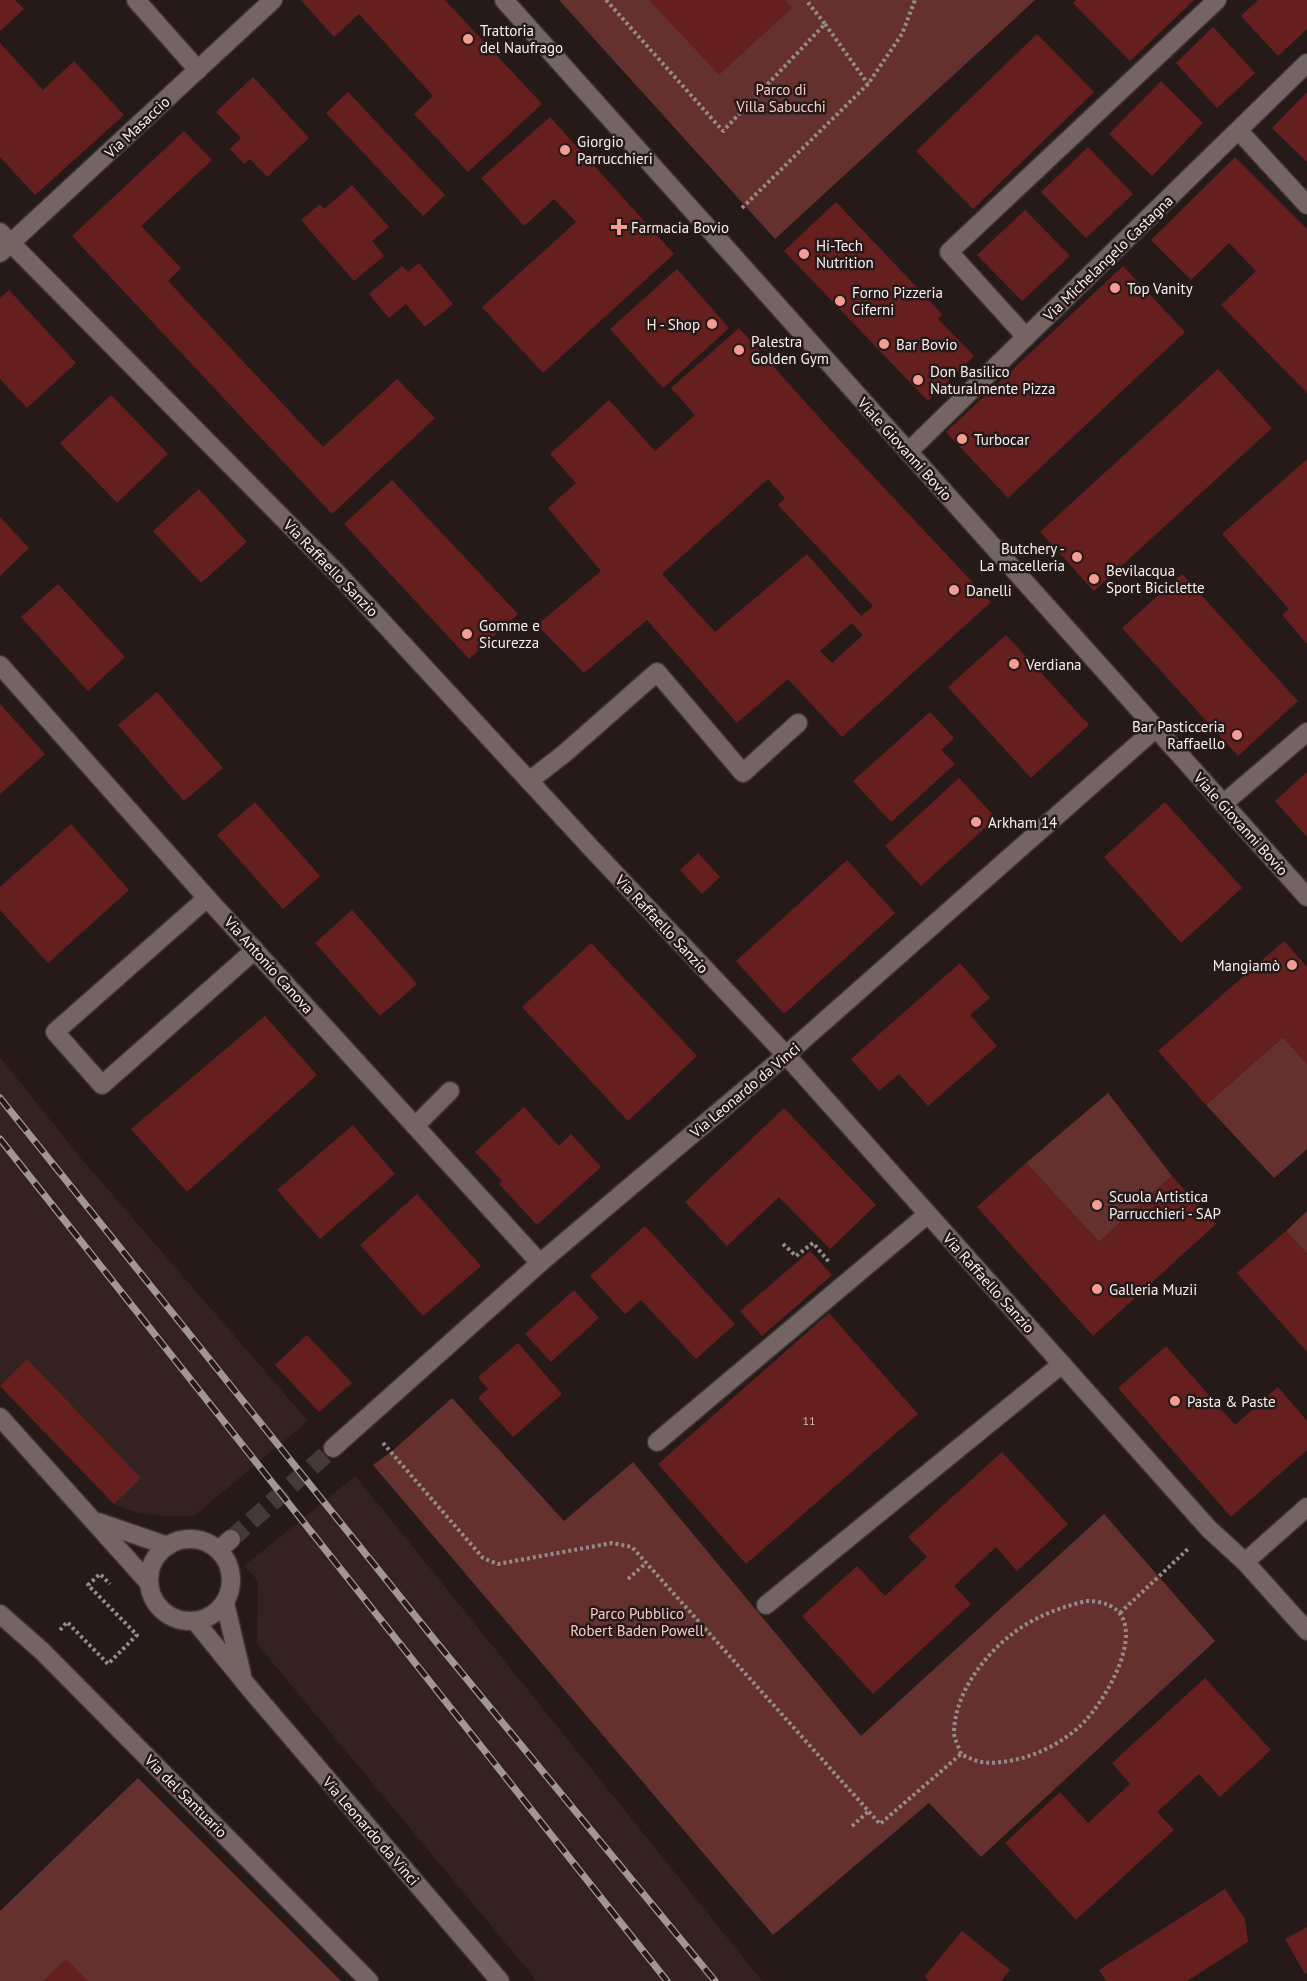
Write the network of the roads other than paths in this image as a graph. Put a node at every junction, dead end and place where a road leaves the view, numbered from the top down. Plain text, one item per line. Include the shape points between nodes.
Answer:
1 (136, 0) edge
2 (273, 0) edge
3 (504, 0) edge
4 (1216, 0) edge
5 (1307, 63) edge
6 (198, 70) junction
7 (1239, 131) junction
8 (1307, 205) edge
9 (4, 243) edge
10 (1026, 336) junction
11 (908, 452) junction
12 (0, 665) edge
13 (798, 723) dead end
14 (1155, 729) junction
15 (1307, 732) edge
16 (529, 781) junction
17 (1223, 804) junction
18 (1307, 897) edge
19 (207, 898) junction
20 (255, 950) junction
21 (786, 1055) junction
22 (450, 1091) dead end
23 (416, 1126) junction
24 (928, 1214) junction
25 (540, 1263) junction
26 (1062, 1364) junction
27 (0, 1416) edge
28 (657, 1442) dead end
29 (333, 1448) tunnel mouth
30 (1307, 1507) edge
31 (96, 1522) junction
32 (168, 1546) junction
33 (1245, 1562) junction
34 (149, 1583) junction
35 (225, 1603) junction
36 (766, 1605) dead end
37 (0, 1614) edge
38 (195, 1621) junction
39 (1307, 1631) edge
40 (243, 1680) junction
41 (369, 1981) edge
42 (500, 1981) edge

1 - 6 street
2 - 6 street, Via Masaccio
3 - 11 street, Viale Giovanni Bovio
4 - 10 street via 949,252
5 - 7 street, Via Michelangelo Castagna
6 - 9 street, Via Masaccio
7 - 8 street
7 - 10 street, Via Michelangelo Castagna
9 - 16 street, Via Raffaello Sanzio via 339,575
10 - 11 street, Via Michelangelo Castagna
11 - 14 street, Viale Giovanni Bovio
12 - 19 street, Via Antonio Canova
13 - 16 street via 743,773 657,672
14 - 17 street, Viale Giovanni Bovio
14 - 21 street, Via Leonardo da Vinci
15 - 17 street
16 - 21 street, Via Raffaello Sanzio
17 - 18 street, Viale Giovanni Bovio
19 - 20 street, Via Antonio Canova
19 - 20 street via 55,1032 102,1084
20 - 23 street, Via Antonio Canova
21 - 24 street, Via Raffaello Sanzio
21 - 25 street, Via Leonardo da Vinci
22 - 23 street
23 - 25 street, Via Antonio Canova
24 - 26 street, Via Raffaello Sanzio
24 - 28 street
25 - 29 street, Via Leonardo da Vinci
26 - 33 street, Via Raffaello Sanzio via 1209,1529
26 - 36 street
27 - 31 street
30 - 33 street
31 - 32 street
31 - 34 street
32 - 34 street via 153,1562
32 - 35 street via 194,1539 225,1545 232,1576
33 - 39 street, Via Raffaello Sanzio
34 - 38 street via 159,1607 170,1616
35 - 38 street via 217,1612
35 - 40 street, Via Leonardo da Vinci
37 - 41 street, Via del Santuario via 42,1651
38 - 40 street, Via Leonardo da Vinci
40 - 42 street, Via Leonardo da Vinci

